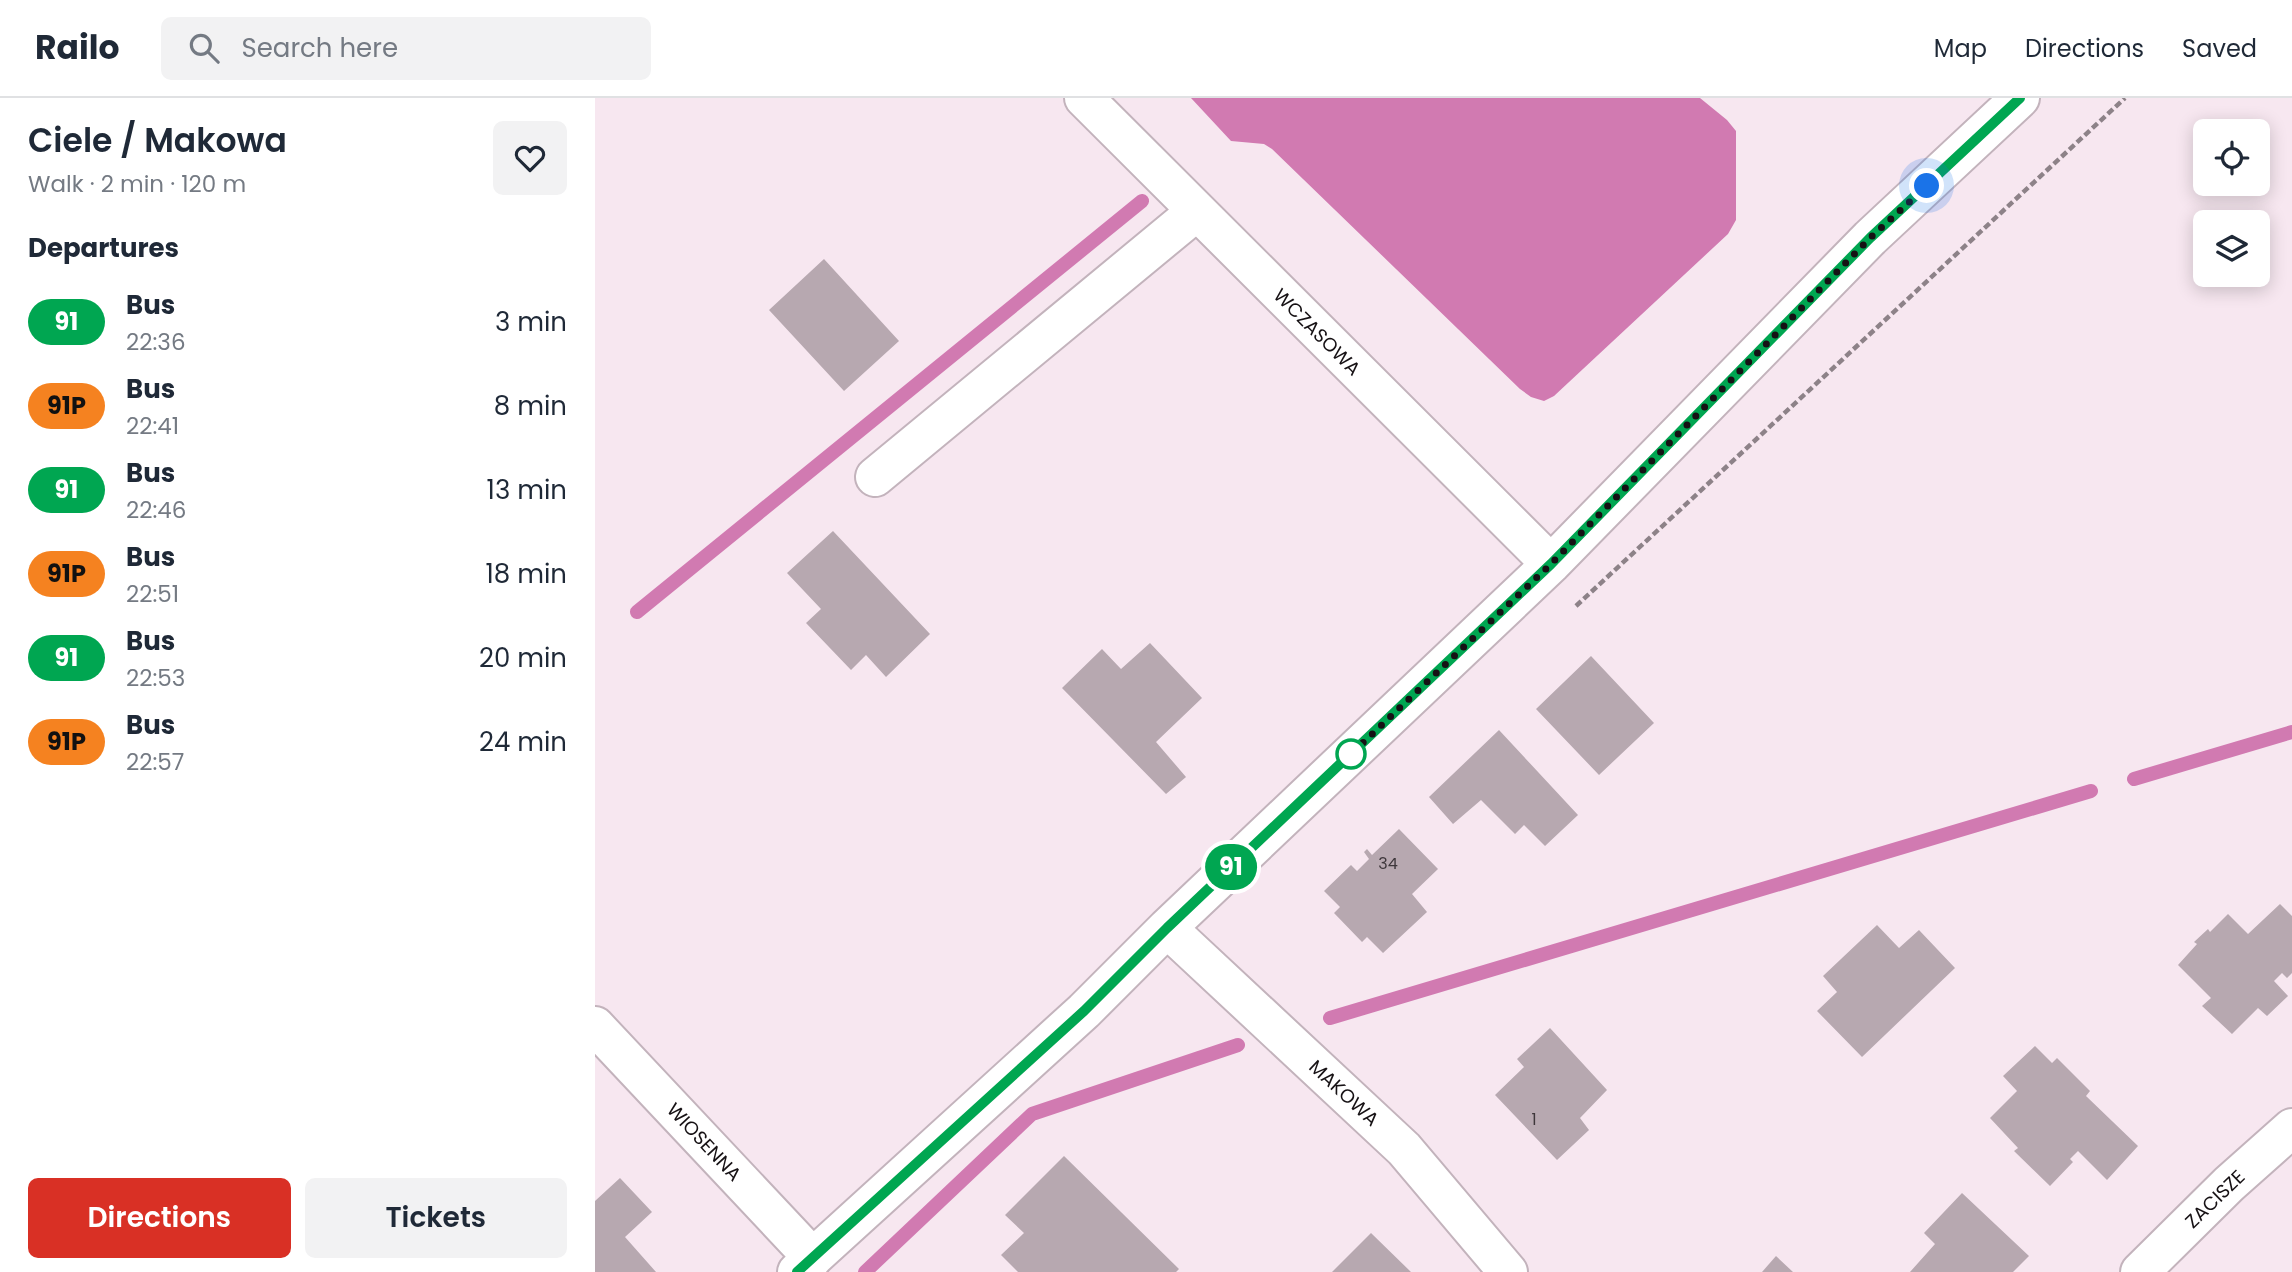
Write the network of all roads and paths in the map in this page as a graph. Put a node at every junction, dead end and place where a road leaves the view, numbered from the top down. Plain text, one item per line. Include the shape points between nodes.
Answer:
1 (1084, 98) edge
2 (2020, 98) edge
3 (2125, 98) edge
4 (1197, 211) junction
5 (875, 477) dead end
6 (1551, 564) junction
7 (1574, 607) dead end
8 (1167, 928) junction
9 (595, 1026) edge
10 (2292, 1128) edge
11 (805, 1265) edge
12 (1508, 1272) edge
13 (2140, 1272) edge

1 - 4 street, WCZASOWA
2 - 6 street via 1870,238
3 - 7 path
4 - 5 street
4 - 6 street, WCZASOWA
6 - 8 street
8 - 11 street via 1084,1011
8 - 12 street, MAKOWA via 1404,1149
9 - 11 street, WIOSENNA
10 - 13 street, ZACISZE

